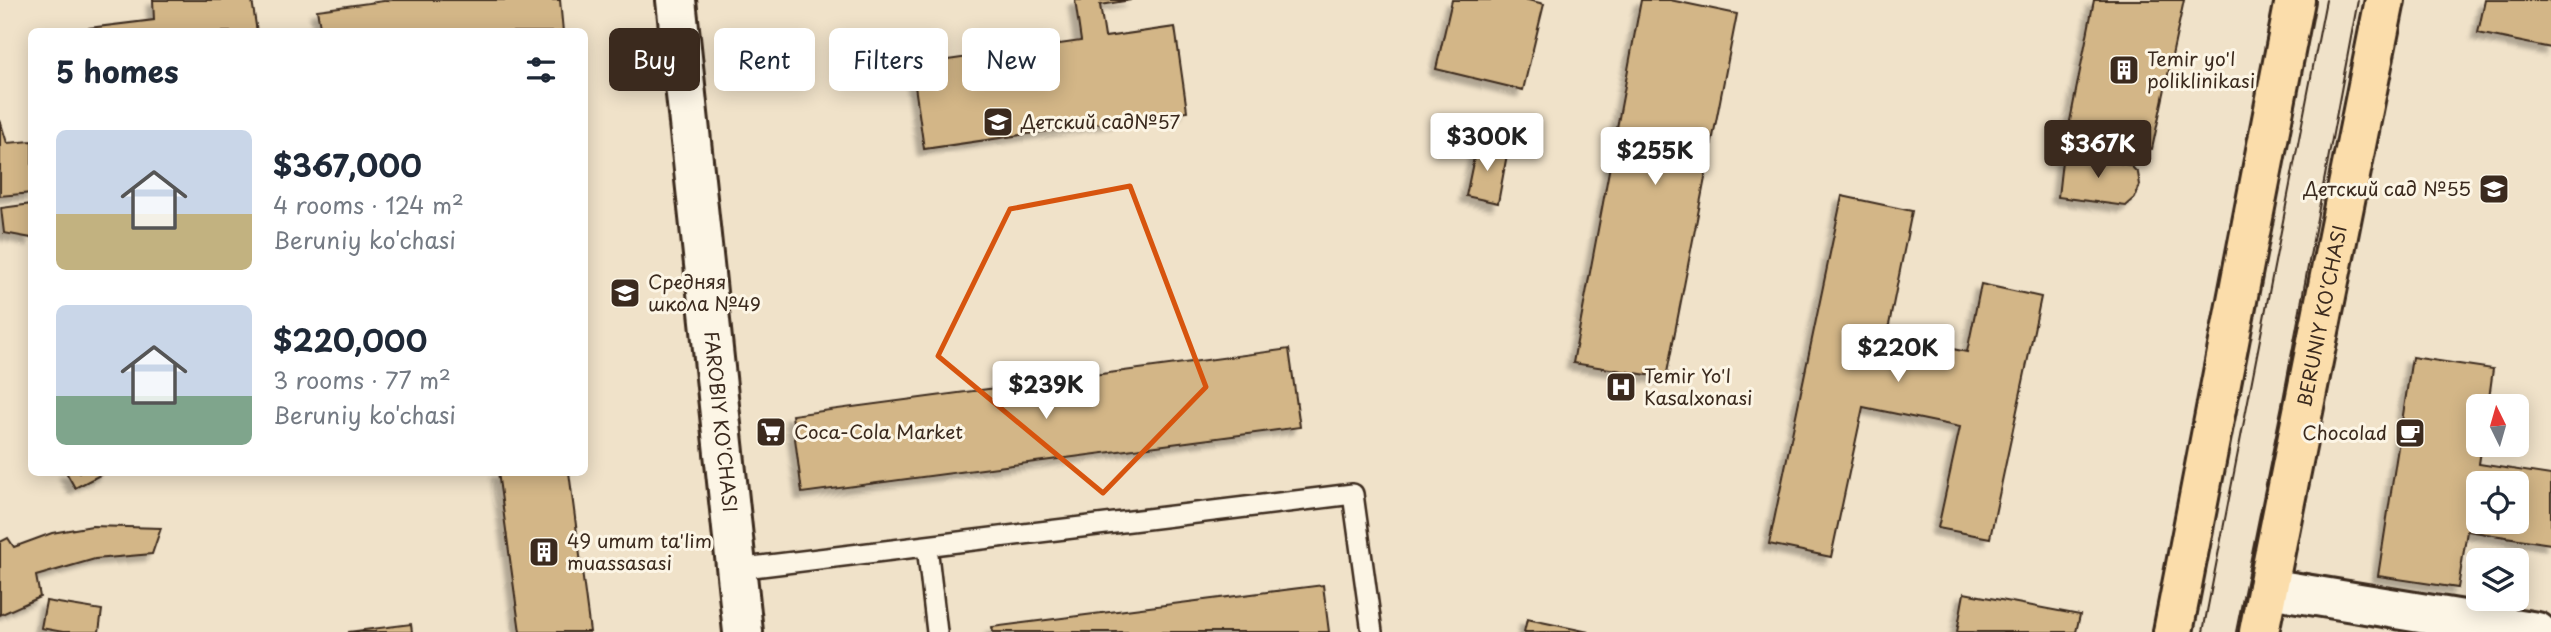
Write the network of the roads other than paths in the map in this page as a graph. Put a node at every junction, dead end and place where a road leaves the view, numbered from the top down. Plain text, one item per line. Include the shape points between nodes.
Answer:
1 (676, 0) edge
2 (2295, 0) edge
3 (2385, 0) edge
4 (927, 546) junction
5 (736, 569) junction
6 (2268, 588) junction
7 (743, 632) edge
8 (937, 632) edge
9 (1372, 632) edge
10 (2173, 632) edge
11 (2259, 632) edge
12 (2537, 632) edge

1 - 5 street, FAROBIY KO'CHASI
2 - 10 main road
3 - 6 main road, BERUNIY KO'CHASI
4 - 5 lane
4 - 8 lane
4 - 9 lane via 1353,494
5 - 7 street, FAROBIY KO'CHASI
6 - 11 main road, BERUNIY KO'CHASI
6 - 12 street

